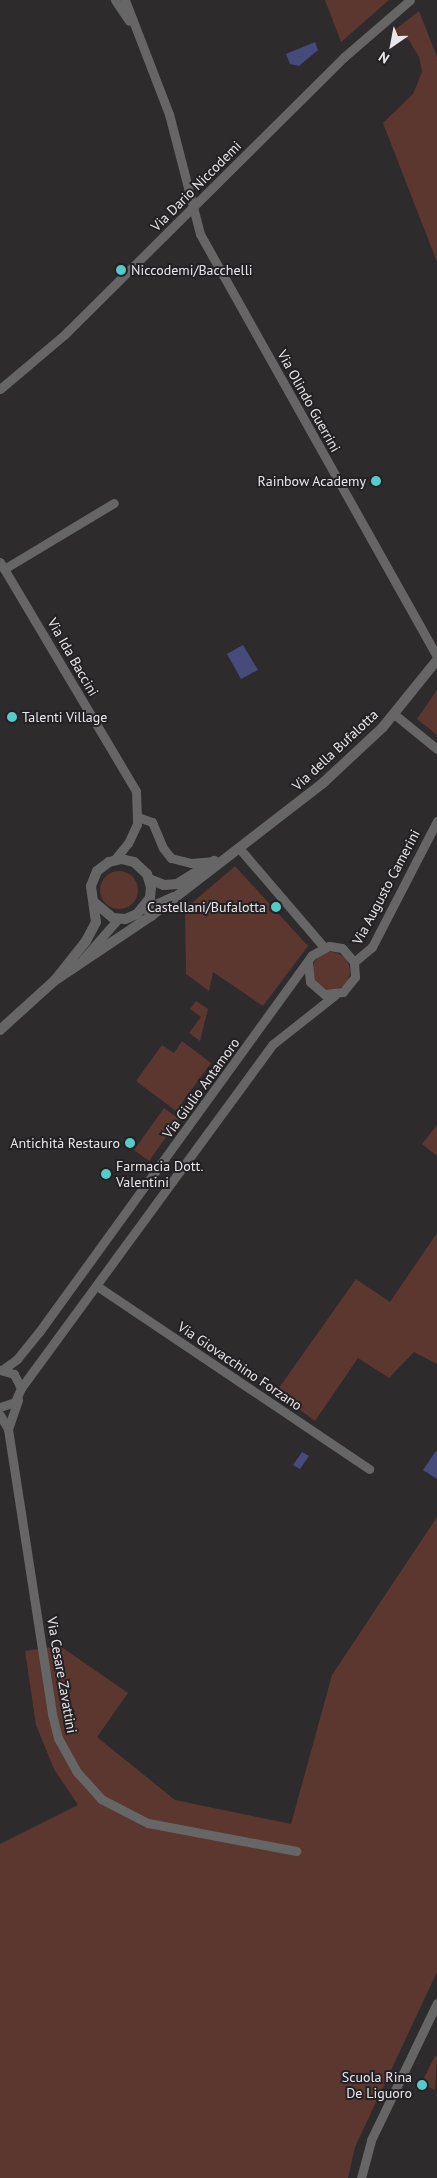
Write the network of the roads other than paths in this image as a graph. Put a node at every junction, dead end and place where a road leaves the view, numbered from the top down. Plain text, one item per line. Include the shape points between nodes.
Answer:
1 (115, 0) edge
2 (125, 0) edge
3 (410, 0) edge
4 (137, 34) junction
5 (193, 208) junction
6 (0, 389) edge
7 (114, 503) dead end
8 (2, 565) edge
9 (437, 658) edge
10 (394, 714) junction
11 (437, 749) edge
12 (138, 817) junction
13 (437, 820) edge
14 (239, 848) junction
15 (114, 860) junction
16 (215, 860) junction
17 (149, 879) junction
18 (185, 891) junction
19 (95, 903) junction
20 (144, 909) junction
21 (118, 919) junction
22 (324, 947) junction
23 (308, 962) junction
24 (354, 962) junction
25 (73, 970) junction
26 (54, 981) junction
27 (335, 995) junction
28 (0, 1030) edge
29 (97, 1286) junction
30 (1, 1370) edge
31 (19, 1393) junction
32 (0, 1407) edge
33 (0, 1415) edge
34 (8, 1429) junction
35 (369, 1469) dead end
36 (296, 1851) dead end
37 (437, 2003) edge
38 (361, 2178) edge

1 - 4 street
2 - 4 street
3 - 5 street, Via Dario Niccodemi via 353,48
4 - 5 street, Via Olindo Guerrini via 169,114
5 - 6 street, Via Dario Niccodemi via 59,339
5 - 9 street, Via Olindo Guerrini via 208,248
7 - 8 street
8 - 12 street, Via Ida Baccini via 136,791
9 - 10 street, Via della Bufalotta
10 - 11 street
10 - 14 street, Via della Bufalotta via 322,783
12 - 15 street via 128,843
12 - 16 street via 152,822 163,848 174,859 191,863
13 - 24 street, Via Augusto Camerini via 372,947
14 - 16 street, Via della Bufalotta
14 - 18 street, Via della Bufalotta
14 - 22 street
15 - 17 street via 134,862
15 - 19 street, Via della Bufalotta via 102,866 94,876
16 - 17 street, Via della Bufalotta via 177,884 164,885
17 - 20 street via 151,892
18 - 20 street, Via della Bufalotta
18 - 25 street, Via della Bufalotta
19 - 21 street via 103,913
19 - 26 street, Via della Bufalotta via 98,915 92,931
20 - 21 street, Via della Bufalotta via 133,916
21 - 25 street, Via della Bufalotta
22 - 23 street, Via Giulio Antamoro
22 - 24 street via 342,948
23 - 27 street via 307,972 312,986 324,994
23 - 30 street, Via Giulio Antamoro via 39,1332 17,1359
24 - 27 street via 352,983
25 - 26 street, Via della Bufalotta
26 - 28 street, Via della Bufalotta
27 - 29 street via 276,1040
29 - 31 street
29 - 35 street, Via Giovacchino Forzano
30 - 31 street via 14,1374
31 - 32 street via 10,1405
31 - 34 street, Via Cesare Zavattini
33 - 34 street, Via Cesare Zavattini
34 - 36 street, Via Cesare Zavattini via 52,1714 58,1738 76,1772 101,1799 148,1823
37 - 38 street via 371,2140

